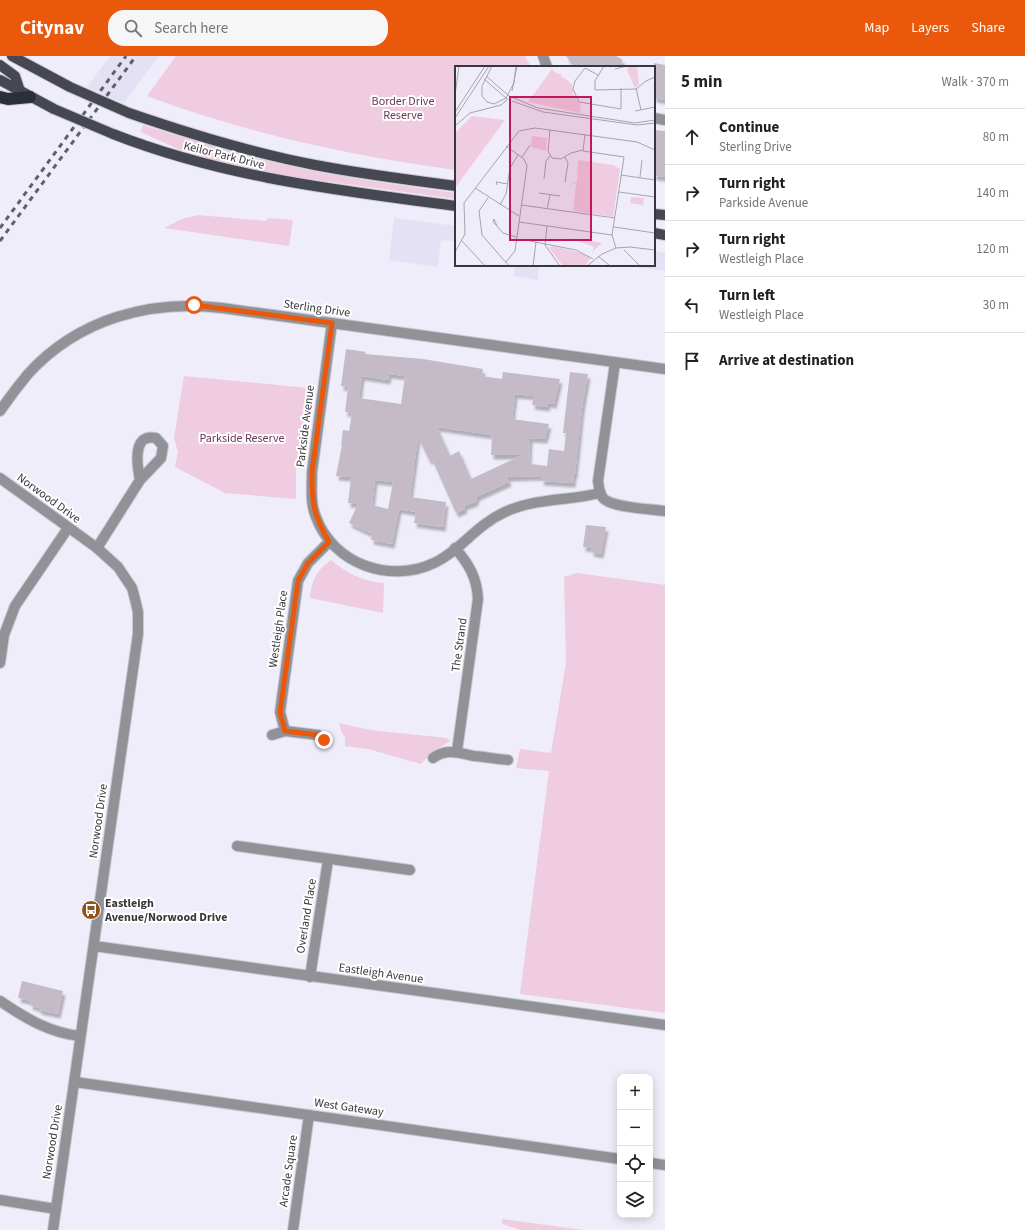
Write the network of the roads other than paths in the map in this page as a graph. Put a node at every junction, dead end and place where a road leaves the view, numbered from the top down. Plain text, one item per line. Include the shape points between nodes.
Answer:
1 (543, 56) edge
2 (16, 57) edge
3 (0, 65) edge
4 (547, 66) edge
5 (0, 80) edge
6 (25, 94) junction
7 (0, 97) edge
8 (655, 118) edge
9 (665, 120) edge
10 (455, 186) edge
11 (455, 206) edge
12 (655, 214) edge
13 (665, 215) edge
14 (655, 233) edge
15 (665, 235) edge
16 (332, 323) junction
17 (615, 363) junction
18 (665, 369) edge
19 (0, 411) edge
20 (0, 478) edge
21 (140, 480) dead end
22 (600, 493) junction
23 (665, 511) edge
24 (68, 528) junction
25 (329, 542) junction
26 (97, 548) junction
27 (455, 548) junction
28 (0, 663) edge
29 (285, 731) junction
30 (272, 735) dead end
31 (324, 740) dead end
32 (457, 751) junction
33 (432, 758) dead end
34 (508, 760) dead end
35 (237, 846) dead end
36 (328, 860) junction
37 (410, 870) dead end
38 (94, 946) junction
39 (310, 977) junction
40 (0, 1001) edge
41 (665, 1025) edge
42 (80, 1036) junction
43 (74, 1082) junction
44 (309, 1115) junction
45 (617, 1159) edge
46 (653, 1163) edge
47 (665, 1165) edge
48 (0, 1200) edge
49 (56, 1209) junction
50 (52, 1230) edge
51 (293, 1230) edge

1 - 4 street
2 - 10 main road, Keilor Park Drive, bridge via 70,87 129,113 194,135 314,165
3 - 6 main road via 15,76
5 - 6 main road, Keilor Park Drive
6 - 7 highway via 8,99
6 - 11 main road, Keilor Park Drive, bridge via 113,134 186,160 268,179
8 - 9 street
12 - 13 main road
14 - 15 main road
16 - 17 street, Sterling Drive
16 - 19 street, Sterling Drive via 194,305 164,306 131,312 96,324 62,344 28,374
16 - 25 street, Parkside Avenue via 312,472 315,516
17 - 18 street, Sterling Drive
17 - 22 street via 598,481
20 - 24 street, Norwood Drive
21 - 26 street
22 - 23 street via 605,499 622,505
22 - 27 street, Parkside Avenue via 581,498 526,504 488,520
24 - 26 street, Norwood Drive
24 - 28 street via 15,606 4,635
25 - 27 street, Parkside Avenue via 361,565 379,570 419,569 435,562
25 - 29 street, Westleigh Place via 308,563 298,581 280,712
26 - 38 street, Norwood Drive via 118,567 132,588 139,624
27 - 32 street, The Strand via 470,568 477,584 478,600
29 - 30 street
29 - 31 street via 318,735
32 - 33 street via 440,753
32 - 34 street
35 - 36 street
36 - 37 street
36 - 39 street, Overland Place
38 - 39 street, Eastleigh Avenue
38 - 42 street, Norwood Drive
39 - 41 street, Eastleigh Avenue
40 - 42 street via 32,1022
42 - 43 street, Norwood Drive
43 - 44 street, West Gateway
43 - 49 street, Norwood Drive
44 - 45 street, West Gateway
44 - 51 street, Arcade Square
46 - 47 street
48 - 49 street
49 - 50 street, Norwood Drive

